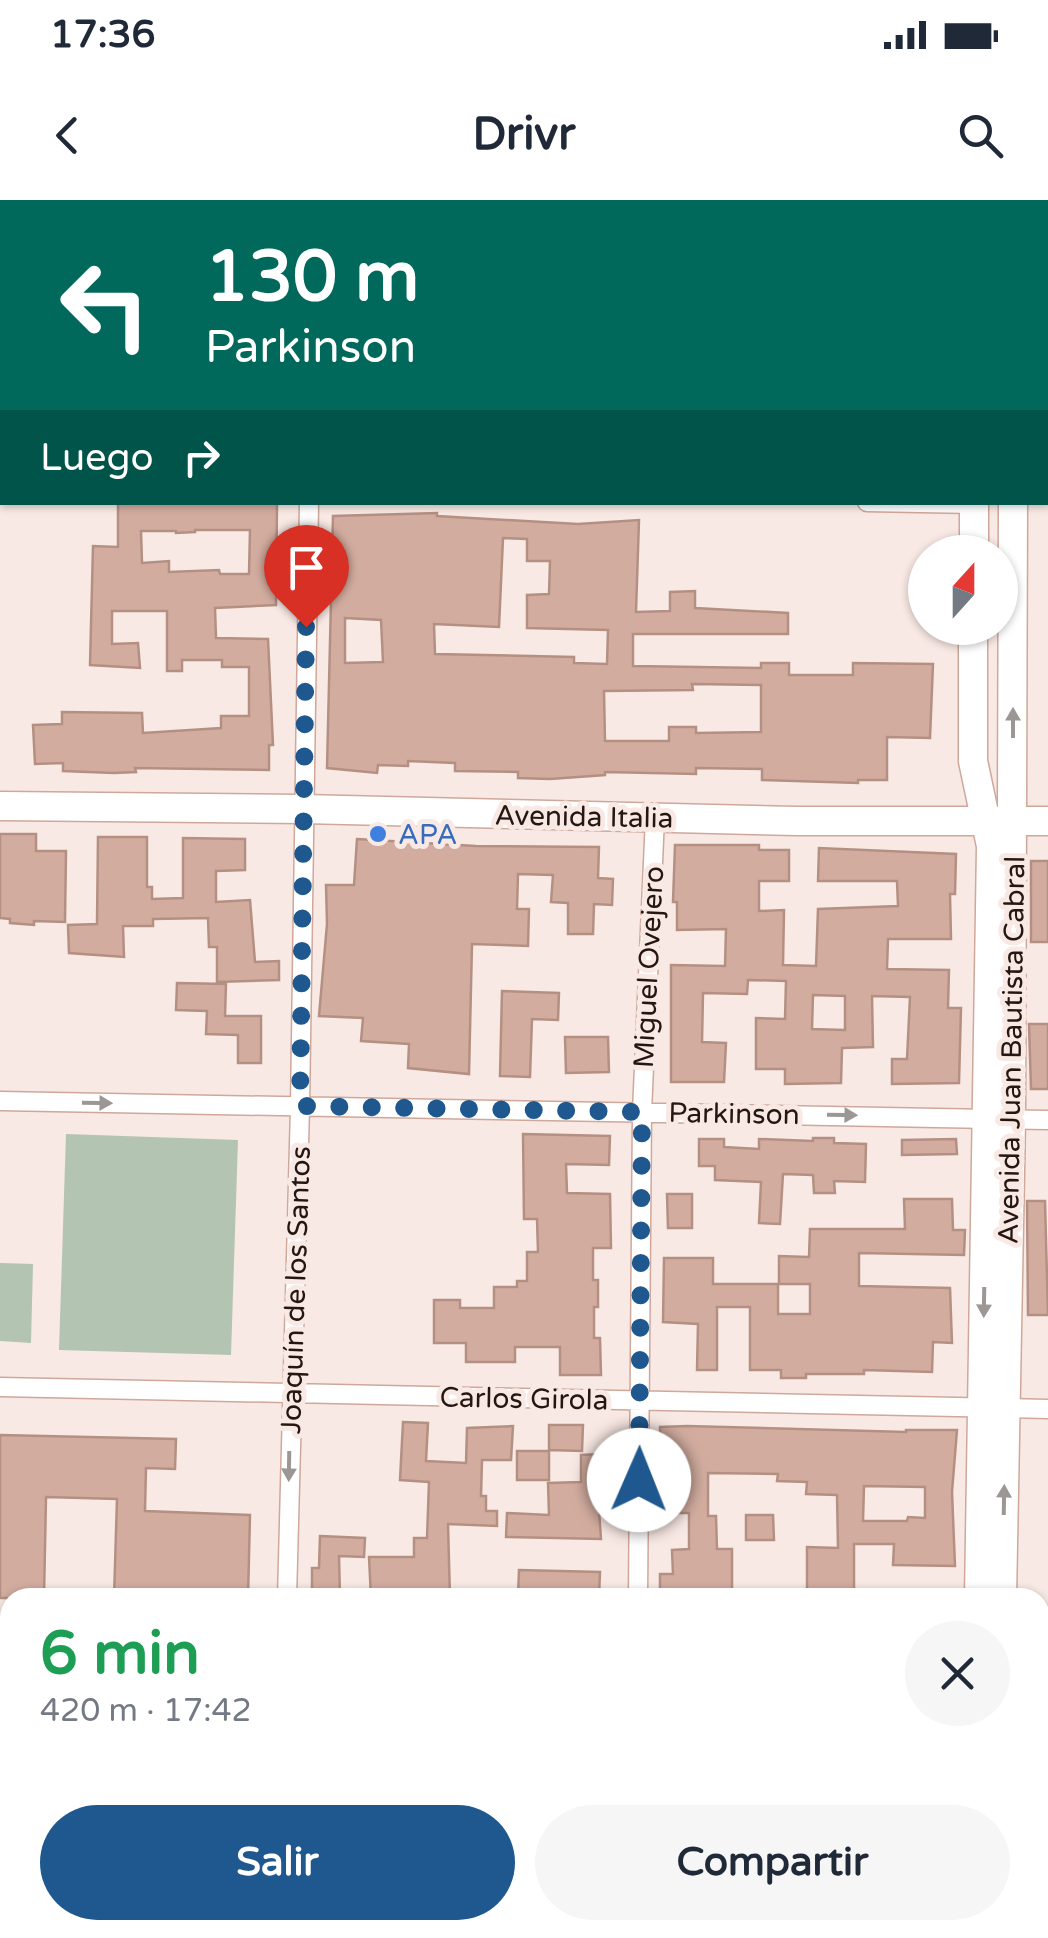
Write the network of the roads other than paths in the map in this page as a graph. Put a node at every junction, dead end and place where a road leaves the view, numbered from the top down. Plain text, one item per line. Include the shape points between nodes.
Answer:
1 (309, 505) edge
2 (974, 505) edge
3 (1013, 505) edge
4 (974, 535) edge
5 (974, 645) edge
6 (0, 806) edge
7 (303, 809) junction
8 (655, 817) junction
9 (985, 820) junction
10 (1013, 821) junction
11 (1048, 822) edge
12 (0, 1101) edge
13 (300, 1106) junction
14 (642, 1112) junction
15 (999, 1118) junction
16 (1048, 1120) edge
17 (0, 1386) edge
18 (291, 1393) junction
19 (640, 1401) junction
20 (994, 1407) junction
21 (1048, 1408) edge
22 (287, 1588) edge
23 (638, 1588) edge
24 (980, 1588) edge
25 (1002, 1588) edge

1 - 7 street, Joaquín de los Santos
2 - 4 main road
10 -> 3 main road, Avenida Juan Bautista Cabral
5 - 9 main road, Avenida Juan Bautista Cabral via 973,761
6 - 7 main road, Avenida Italia
7 - 8 main road, Avenida Italia
7 - 13 street, Joaquín de los Santos
8 - 9 main road, Avenida Italia
8 - 14 street, Miguel Ovejero
9 - 10 main road, Avenida Italia
9 - 15 main road, Avenida Juan Bautista Cabral
10 - 11 main road, Avenida Italia
10 - 15 main road, Avenida Juan Bautista Cabral
12 -> 13 street, Parkinson
13 - 14 street, Parkinson
13 - 18 street, Joaquín de los Santos
14 -> 15 street, Parkinson
14 - 19 street, Miguel Ovejero
15 - 16 street, Parkinson
15 - 20 main road, Avenida Juan Bautista Cabral
17 - 18 street, Carlos Girola
18 - 19 street, Carlos Girola
18 -> 22 street, Joaquín de los Santos
19 - 20 street, Carlos Girola
19 - 23 street, Miguel Ovejero
20 - 21 street, Carlos Girola
20 - 24 main road, Avenida Juan Bautista Cabral
25 -> 20 main road, Avenida Juan Bautista Cabral

